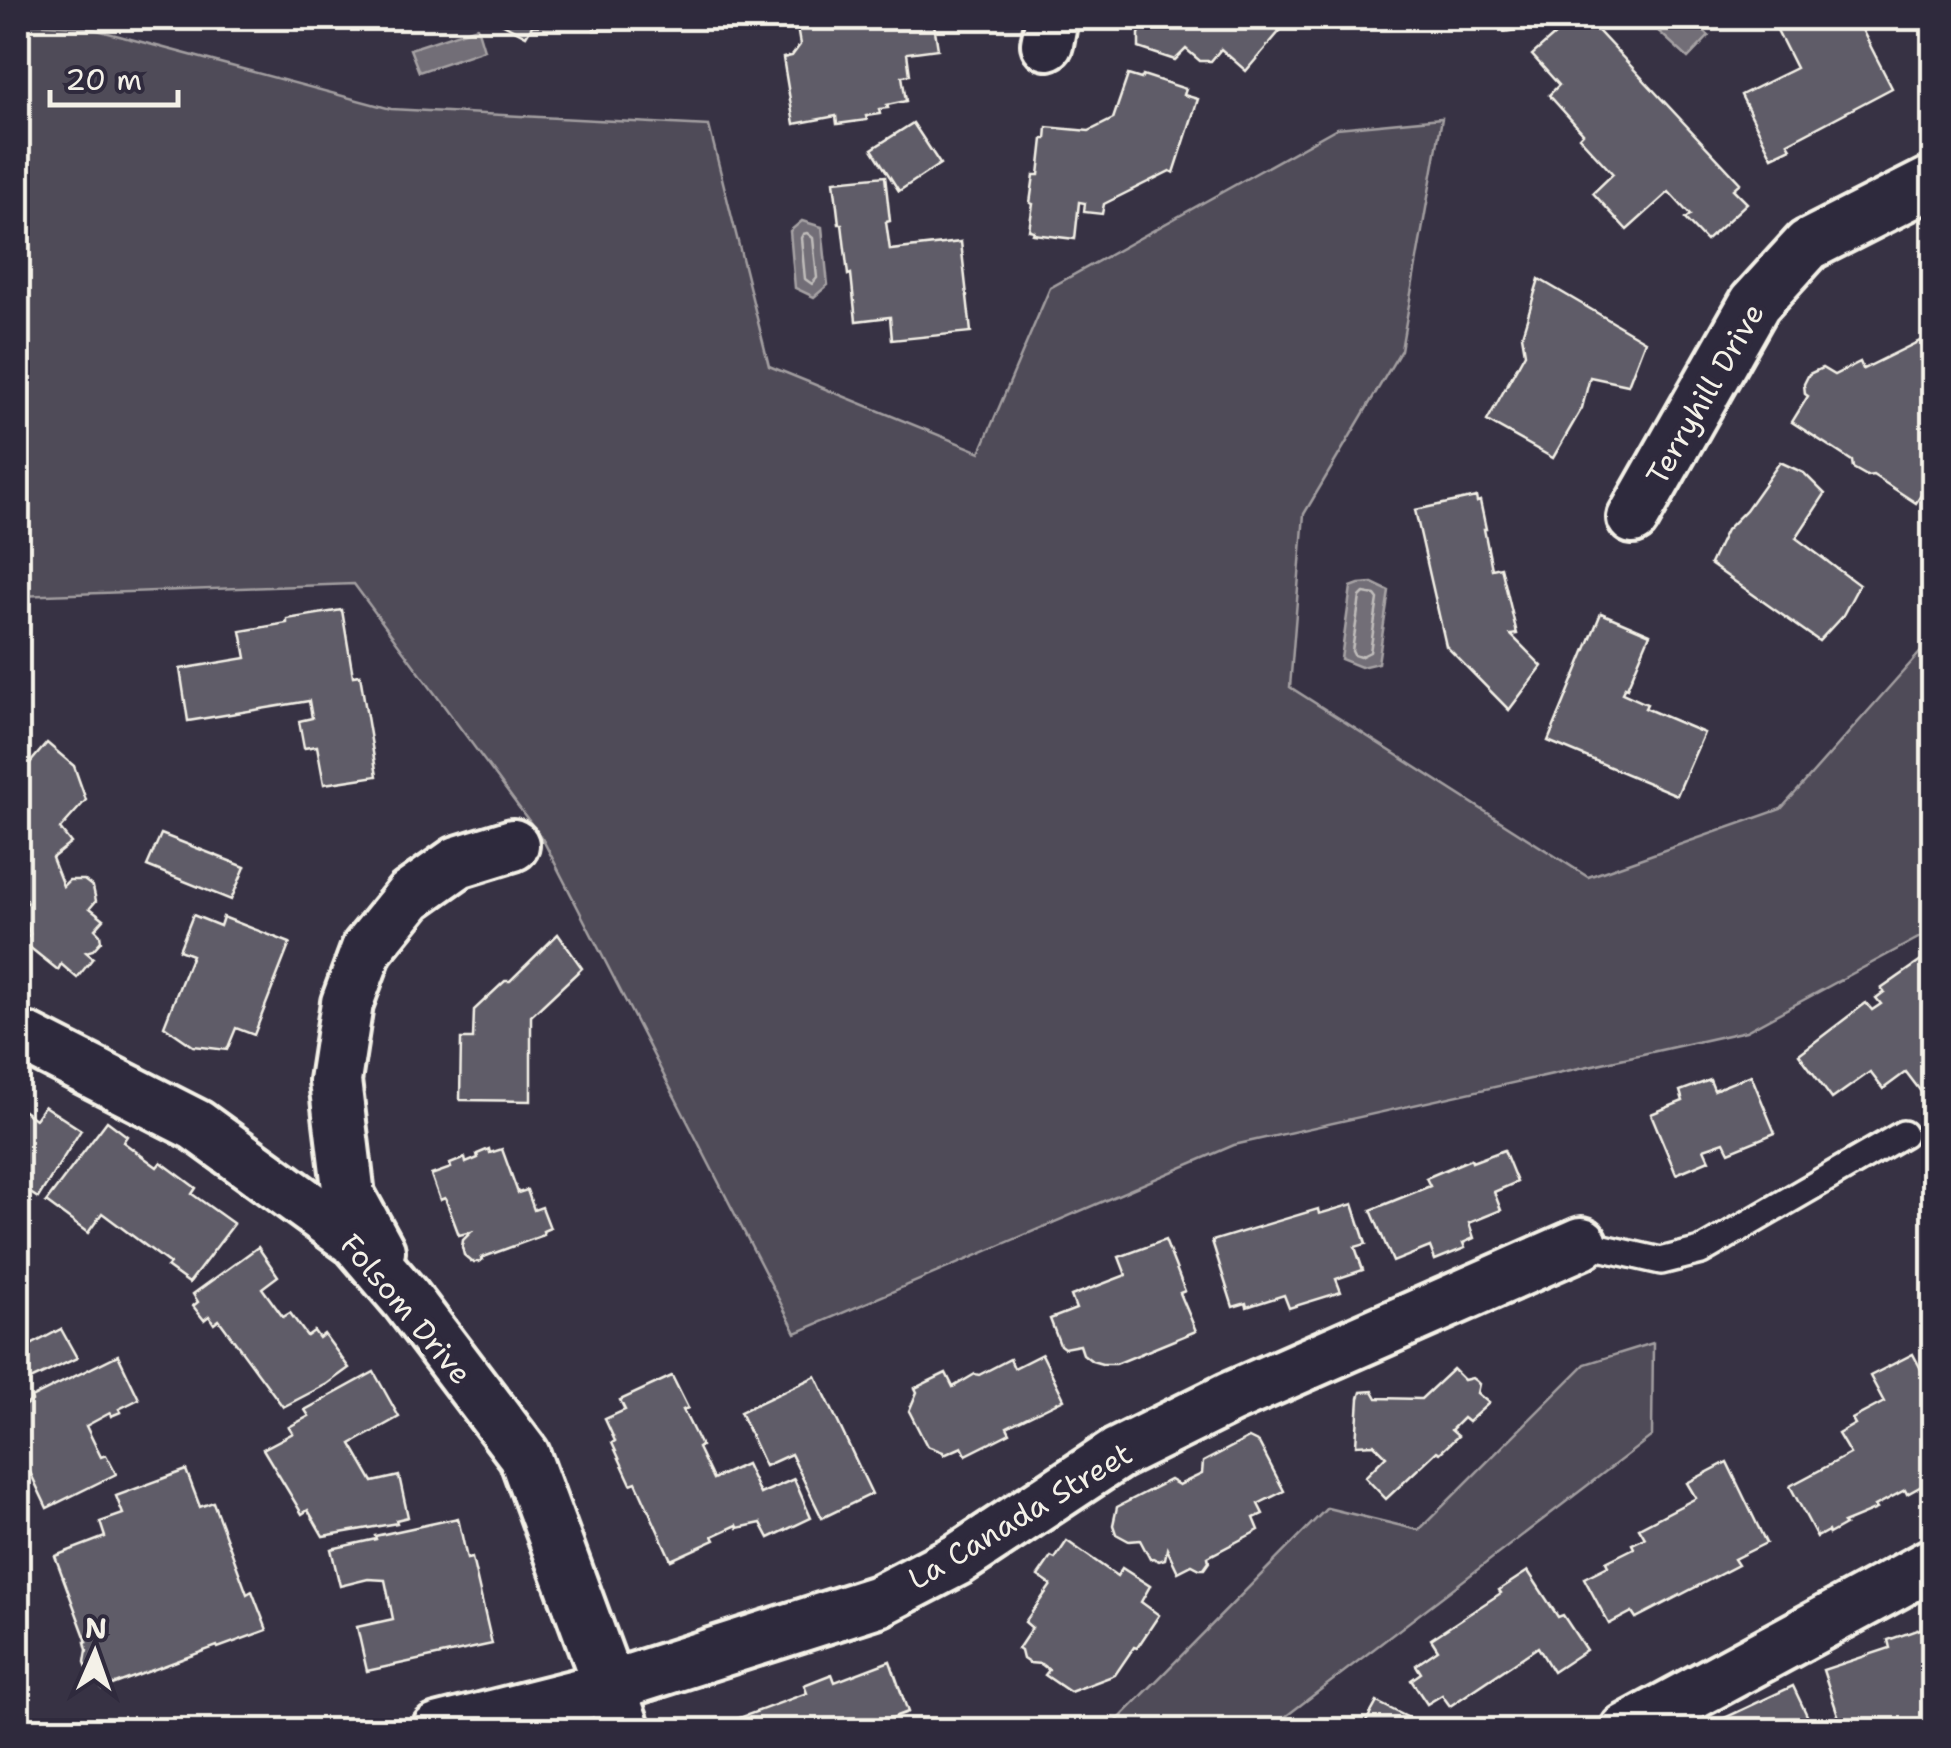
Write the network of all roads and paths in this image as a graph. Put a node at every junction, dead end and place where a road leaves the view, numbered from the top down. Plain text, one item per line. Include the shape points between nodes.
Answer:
1 (1934, 181) edge
2 (1633, 518) dead end
3 (513, 845) dead end
4 (18, 1037) edge
5 (1903, 1134) dead end
6 (1582, 1243) joint
7 (406, 1299) junction
8 (1934, 1563) edge
9 (617, 1709) edge
10 (436, 1730) edge
11 (1626, 1730) edge

1 - 2 street, Terryhill Drive via 1808,245 1755,303
3 - 7 street via 458,862 410,896 368,948 347,1003 335,1081 349,1196
4 - 7 street, Folsom Drive via 196,1125 357,1242
5 - 6 lane via 1700,1251 1661,1261
6 - 9 street, La Canada Street via 1118,1454 957,1560 878,1601
7 - 9 street, Folsom Drive via 524,1455
8 - 11 street
9 - 10 street, La Canada Street

